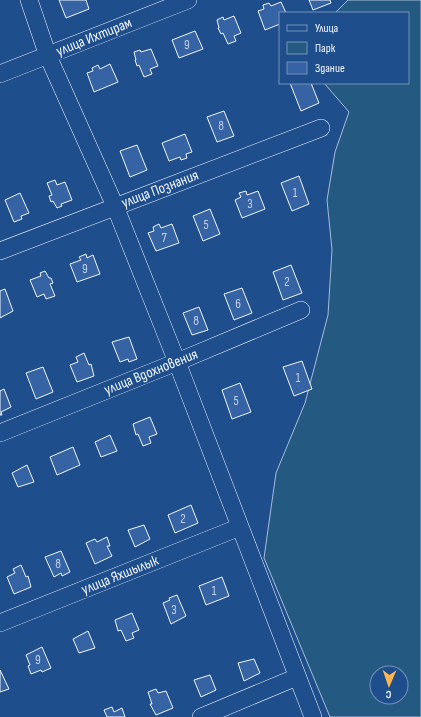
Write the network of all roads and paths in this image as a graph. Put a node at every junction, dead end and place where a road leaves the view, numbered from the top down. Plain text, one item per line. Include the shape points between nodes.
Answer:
1 (29, 0) edge
2 (188, 0) edge
3 (48, 56) junction
4 (0, 74) edge
5 (321, 128) dead end
6 (115, 206) junction
7 (0, 251) edge
8 (301, 310) dead end
9 (177, 362) junction
10 (0, 433) edge
11 (240, 527) junction
12 (0, 623) edge
13 (297, 677) junction
14 (201, 717) edge
15 (313, 717) edge

1 - 3 street
2 - 3 street, улица Ихтирам
3 - 4 street, улица Ихтирам
3 - 6 street
5 - 6 street, улица Познания
6 - 7 street, улица Познания
6 - 9 street
8 - 9 street, улица Вдохновения
9 - 10 street, улица Вдохновения
9 - 11 street
11 - 12 street, улица Яхшылык
11 - 13 street
13 - 14 street
13 - 15 street

